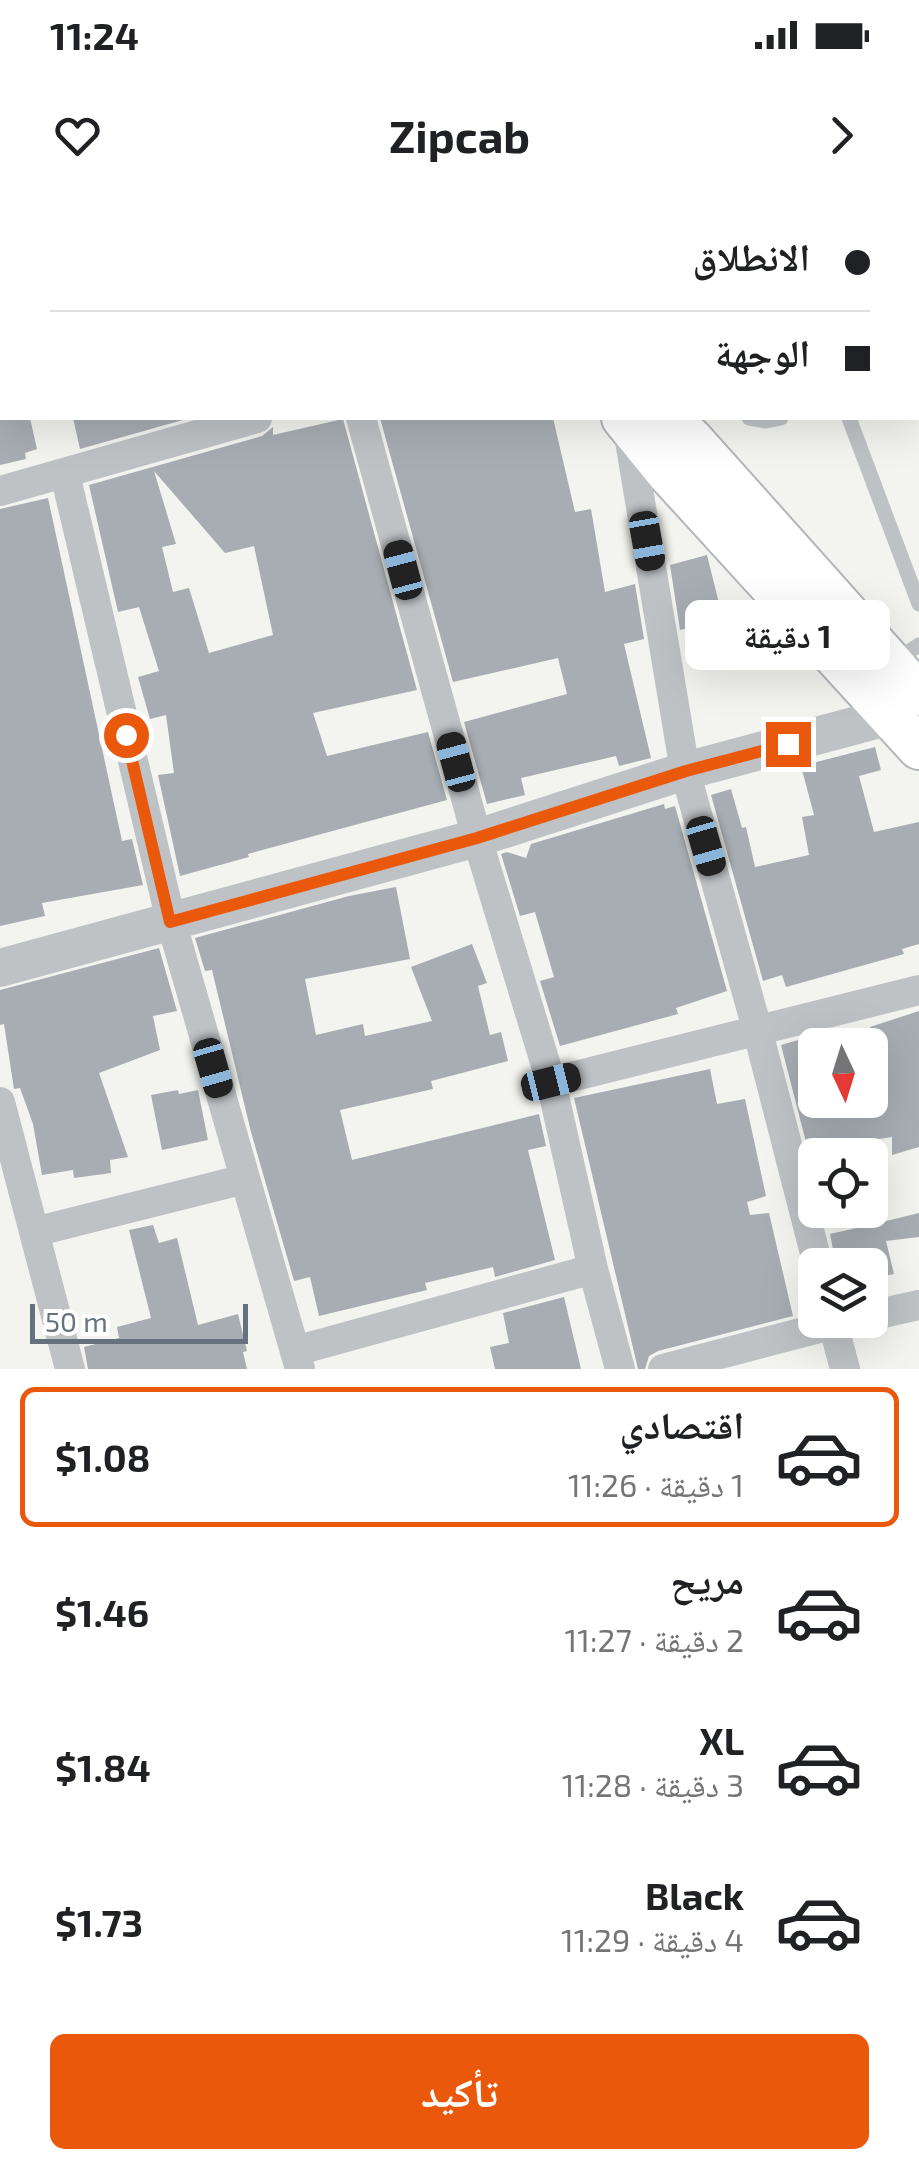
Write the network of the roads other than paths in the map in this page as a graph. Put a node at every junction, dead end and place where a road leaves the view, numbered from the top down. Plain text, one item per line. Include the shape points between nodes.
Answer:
1 (249, 420) edge
2 (362, 420) edge
3 (639, 420) edge
4 (850, 420) edge
5 (65, 474) junction
6 (0, 491) edge
7 (919, 604) edge
8 (910, 691) edge
9 (919, 748) edge
10 (686, 771) junction
11 (477, 838) junction
12 (170, 922) junction
13 (0, 968) edge
14 (919, 990) edge
15 (758, 1032) junction
16 (551, 1082) junction
17 (0, 1102) edge
18 (245, 1179) junction
19 (34, 1232) junction
20 (814, 1248) edge
21 (593, 1270) junction
22 (919, 1305) edge
23 (888, 1312) edge
24 (798, 1332) edge
25 (840, 1338) edge
26 (297, 1360) edge
27 (70, 1369) edge
28 (620, 1369) edge
29 (663, 1369) edge
30 (845, 1369) edge

1 - 5 street
2 - 11 street
3 - 8 main road
3 - 10 street
4 - 7 lane
5 - 6 street
5 - 12 street
8 - 9 main road
8 - 10 street
10 - 11 street
10 - 15 street
11 - 12 street
11 - 16 street
12 - 13 street
12 - 18 street
14 - 15 street
15 - 16 street
15 - 20 street
16 - 21 street
17 - 19 street
18 - 19 street
18 - 26 street
19 - 27 street
21 - 26 street
21 - 28 street
22 - 23 street
24 - 29 street
25 - 30 street

